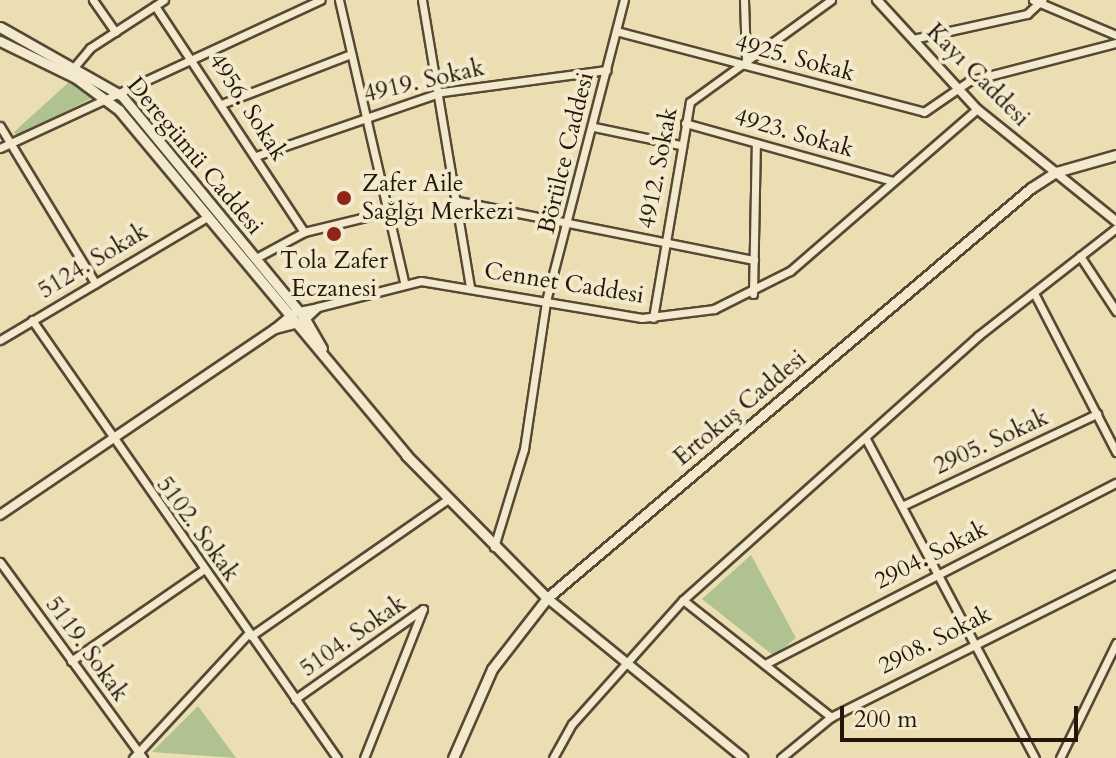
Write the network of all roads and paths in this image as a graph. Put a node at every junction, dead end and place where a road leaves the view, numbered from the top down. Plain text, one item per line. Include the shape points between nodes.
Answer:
1 (93, 0) edge
2 (164, 0) edge
3 (320, 0) edge
4 (339, 0) edge
5 (422, 0) edge
6 (624, 0) edge
7 (744, 0) edge
8 (831, 0) edge
9 (877, 0) edge
10 (1033, 0) edge
11 (1042, 3) edge
12 (155, 6) junction
13 (0, 27) edge
14 (616, 31) junction
15 (115, 32) junction
16 (1116, 35) edge
17 (913, 39) junction
18 (0, 41) edge
19 (1116, 43) edge
20 (351, 54) junction
21 (192, 58) junction
22 (743, 62) junction
23 (75, 64) junction
24 (607, 70) junction
25 (69, 74) junction
26 (956, 87) junction
27 (120, 94) junction
28 (432, 94) junction
29 (106, 98) junction
30 (224, 103) junction
31 (977, 109) junction
32 (364, 114) junction
33 (685, 123) junction
34 (0, 126) edge
35 (594, 127) junction
36 (13, 142) junction
37 (756, 143) junction
38 (680, 145) junction
39 (0, 148) edge
40 (1116, 155) edge
41 (256, 156) junction
42 (1056, 172) junction
43 (893, 181) junction
44 (458, 201) junction
45 (386, 212) junction
46 (207, 217) junction
47 (1116, 221) edge
48 (571, 223) junction
49 (1116, 228) edge
50 (304, 232) junction
51 (665, 242) junction
52 (1080, 256) junction
53 (256, 258) junction
54 (754, 260) junction
55 (404, 282) junction
56 (95, 283) junction
57 (470, 288) junction
58 (1034, 293) junction
59 (753, 294) junction
60 (546, 301) junction
61 (1116, 311) edge
62 (302, 315) junction
63 (653, 318) junction
64 (32, 320) junction
65 (291, 320) junction
66 (0, 340) edge
67 (323, 352) junction
68 (1097, 414) junction
69 (866, 439) junction
70 (110, 440) junction
71 (1116, 452) edge
72 (1116, 483) edge
73 (447, 500) junction
74 (902, 506) junction
75 (0, 515) edge
76 (493, 549) junction
77 (0, 562) edge
78 (203, 570) junction
79 (937, 573) junction
80 (1116, 574) edge
81 (547, 598) junction
82 (683, 600) junction
83 (250, 635) junction
84 (974, 643) junction
85 (1116, 643) edge
86 (71, 661) junction
87 (625, 662) junction
88 (765, 664) junction
89 (295, 699) junction
90 (831, 717) junction
91 (138, 756) edge
92 (337, 758) edge
93 (364, 758) edge
94 (453, 758) edge
95 (553, 758) edge
96 (743, 758) edge
97 (781, 758) edge
98 (1035, 758) edge
99 (1060, 758) edge

1 - 15 street
2 - 12 street
3 - 21 street
4 - 20 street
5 - 28 street
6 - 14 street, Börülce Caddesi
7 - 22 street
8 - 22 street, 4912. Sokak
9 - 17 street, Kayı Caddesi
10 - 11 street
11 - 16 street
11 - 17 street
12 - 15 street
12 - 21 street, 4956. Sokak
13 - 23 main road, Deregümü Caddesi
14 - 22 street, 4925. Sokak
14 - 24 street, Börülce Caddesi
15 - 23 street
17 - 26 street, Kayı Caddesi
18 - 25 main road, Deregümü Caddesi
19 - 26 street
20 - 30 street
20 - 32 street
21 - 27 street
21 - 30 street, 4956. Sokak
22 - 26 street, 4925. Sokak via 924,112
22 - 33 street, 4912. Sokak via 694,96
23 - 25 street
23 - 27 main road, Deregümü Caddesi
24 - 28 street, 4919. Sokak
24 - 35 street, Börülce Caddesi
25 - 29 main road, Deregümü Caddesi
26 - 31 street, Kayı Caddesi
27 - 29 street
27 - 53 main road, Deregümü Caddesi
28 - 32 street, 4919. Sokak
28 - 44 street
29 - 36 street
29 - 46 main road, Deregümü Caddesi
30 - 41 street, 4956. Sokak
31 - 42 street, Kayı Caddesi
31 - 43 street, Cennet Caddesi
32 - 41 street, 4919. Sokak
32 - 45 street
33 - 37 street, 4923. Sokak
33 - 38 street, 4912. Sokak
34 - 36 street
35 - 38 street
35 - 48 street, Börülce Caddesi
36 - 39 street
36 - 56 street
37 - 43 street, 4923. Sokak
37 - 54 street
38 - 51 street, 4912. Sokak
40 - 42 main road, Ertokuş Caddesi
41 - 50 street, 4956. Sokak
42 - 47 street, Kayı Caddesi
42 - 81 main road, Ertokuş Caddesi
43 - 59 street, Cennet Caddesi
44 - 48 street
44 - 57 street
45 - 50 street
45 - 55 street
46 - 56 street, 5124. Sokak
46 - 65 main road, Deregümü Caddesi
48 - 51 street
48 - 60 street, Börülce Caddesi
49 - 52 street
50 - 53 street
51 - 54 street
51 - 63 street, 4912. Sokak
52 - 58 street
52 - 61 street
53 - 62 main road, Deregümü Caddesi
54 - 59 street
55 - 57 street, Cennet Caddesi
55 - 62 street, Cennet Caddesi
56 - 64 street, 5124. Sokak
57 - 60 street, Cennet Caddesi
58 - 68 street
58 - 69 street
59 - 63 street, Cennet Caddesi
60 - 63 street, Cennet Caddesi
60 - 76 street, Börülce Caddesi via 524,449
62 - 65 street, Cennet Caddesi
62 - 67 main road, Deregümü Caddesi
64 - 66 street, 5124. Sokak
64 - 70 street, 5102. Sokak
65 - 67 main road, Deregümü Caddesi
65 - 70 street, Cennet Caddesi
67 - 73 main road, Deregümü Caddesi
68 - 71 street
68 - 74 street, 2905. Sokak
69 - 74 street
69 - 82 street
70 - 75 street, Cennet Caddesi
70 - 78 street, 5102. Sokak
72 - 79 street, 2904. Sokak
73 - 76 main road, Deregümü Caddesi
73 - 83 street
74 - 79 street
76 - 81 main road, Deregümü Caddesi
77 - 86 street, 5119. Sokak
78 - 83 street, 5102. Sokak
78 - 86 street
79 - 84 street
79 - 88 street, 2904. Sokak
80 - 84 street, 2908. Sokak
81 - 87 street
81 - 94 main road, Ertokuş Caddesi via 492,669
82 - 87 street
82 - 88 street
83 - 89 street, 5102. Sokak
83 - 91 street
84 - 90 street, 2908. Sokak
84 - 98 street
85 - 99 street
86 - 91 street, 5119. Sokak
87 - 95 street
87 - 96 street
88 - 90 street
89 - 92 street, 5102. Sokak
89 - 93 street, 5104. Sokak via 423,609
90 - 97 street, 2908. Sokak

